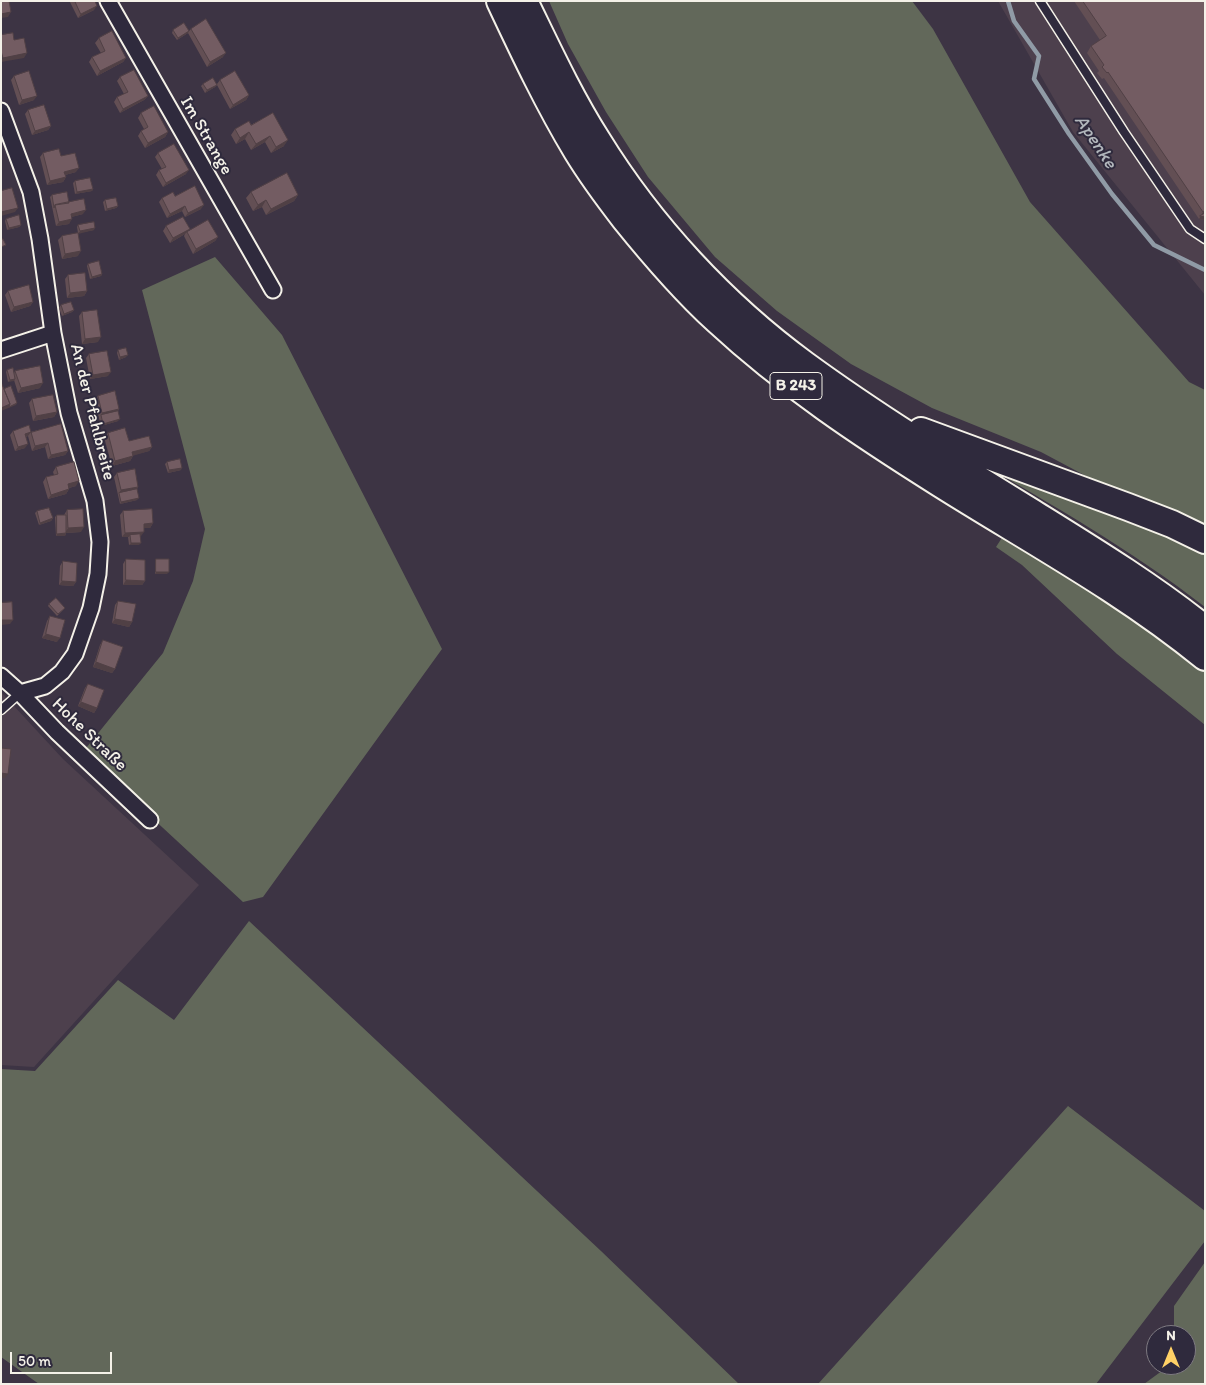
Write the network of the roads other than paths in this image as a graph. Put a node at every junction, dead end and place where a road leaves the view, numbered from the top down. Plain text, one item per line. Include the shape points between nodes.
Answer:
1 (108, 1) edge
2 (500, 1) edge
3 (524, 1) edge
4 (1040, 1) edge
5 (1, 111) edge
6 (8, 146) edge
7 (1205, 239) edge
8 (273, 290) dead end
9 (53, 333) junction
10 (1, 350) edge
11 (878, 416) junction
12 (1205, 540) edge
13 (1205, 629) edge
14 (1205, 657) edge
15 (1, 676) edge
16 (1, 699) edge
17 (10, 702) edge
18 (150, 820) dead end

1 - 8 street, Im Strange
2 - 14 highway, B 243 via 577,152 634,231 717,321 803,392 940,483 1109,586
3 - 11 highway, B 243 via 597,141 669,238 728,300 765,333
4 - 7 lane via 1190,229
5 - 6 street, An der Pfahlbreite
6 - 9 street, An der Pfahlbreite via 31,192
9 - 10 street
9 - 17 street, An der Pfahlbreite via 69,413 95,501 100,542 98,574 91,608 75,654 62,672 45,686
11 - 12 highway via 1128,507
11 - 13 highway, B 243 via 1146,584
15 - 17 street, Hohe Straße
16 - 17 lane
17 - 18 street, Hohe Straße via 57,732

